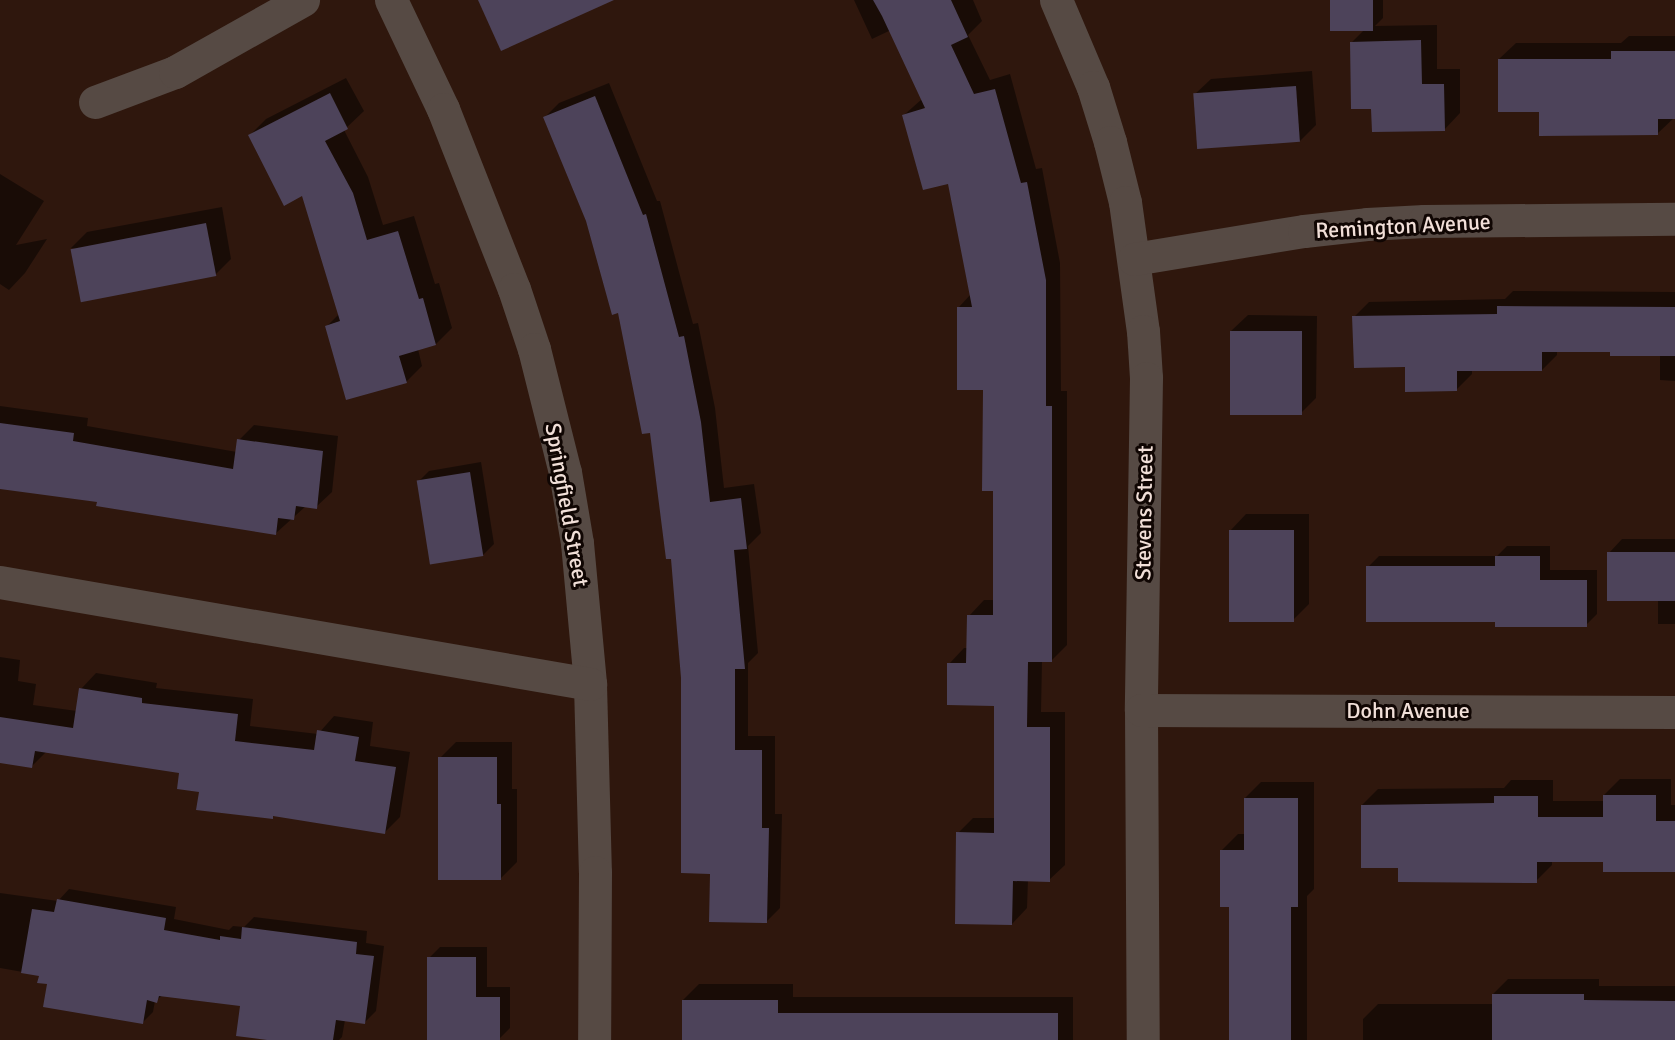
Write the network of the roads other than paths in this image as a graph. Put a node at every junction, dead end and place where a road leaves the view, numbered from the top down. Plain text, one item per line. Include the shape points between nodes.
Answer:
1 (303, 0) edge
2 (391, 0) edge
3 (1056, 0) edge
4 (95, 102) dead end
5 (1675, 219) edge
6 (1134, 259) junction
7 (0, 582) edge
8 (590, 684) junction
9 (1141, 710) junction
10 (1675, 712) edge
11 (594, 1040) edge
12 (1143, 1040) edge

1 - 4 street via 175,72
2 - 8 street, Springfield Street via 468,169 534,349 562,460 577,543
3 - 6 street, Stevens Street via 1093,87 1110,142
5 - 6 street, Remington Avenue via 1367,225 1304,231
6 - 9 street, Stevens Street via 1146,378
7 - 8 street
8 - 11 street, Springfield Street
9 - 10 street, Dohn Avenue
9 - 12 street, Stevens Street

